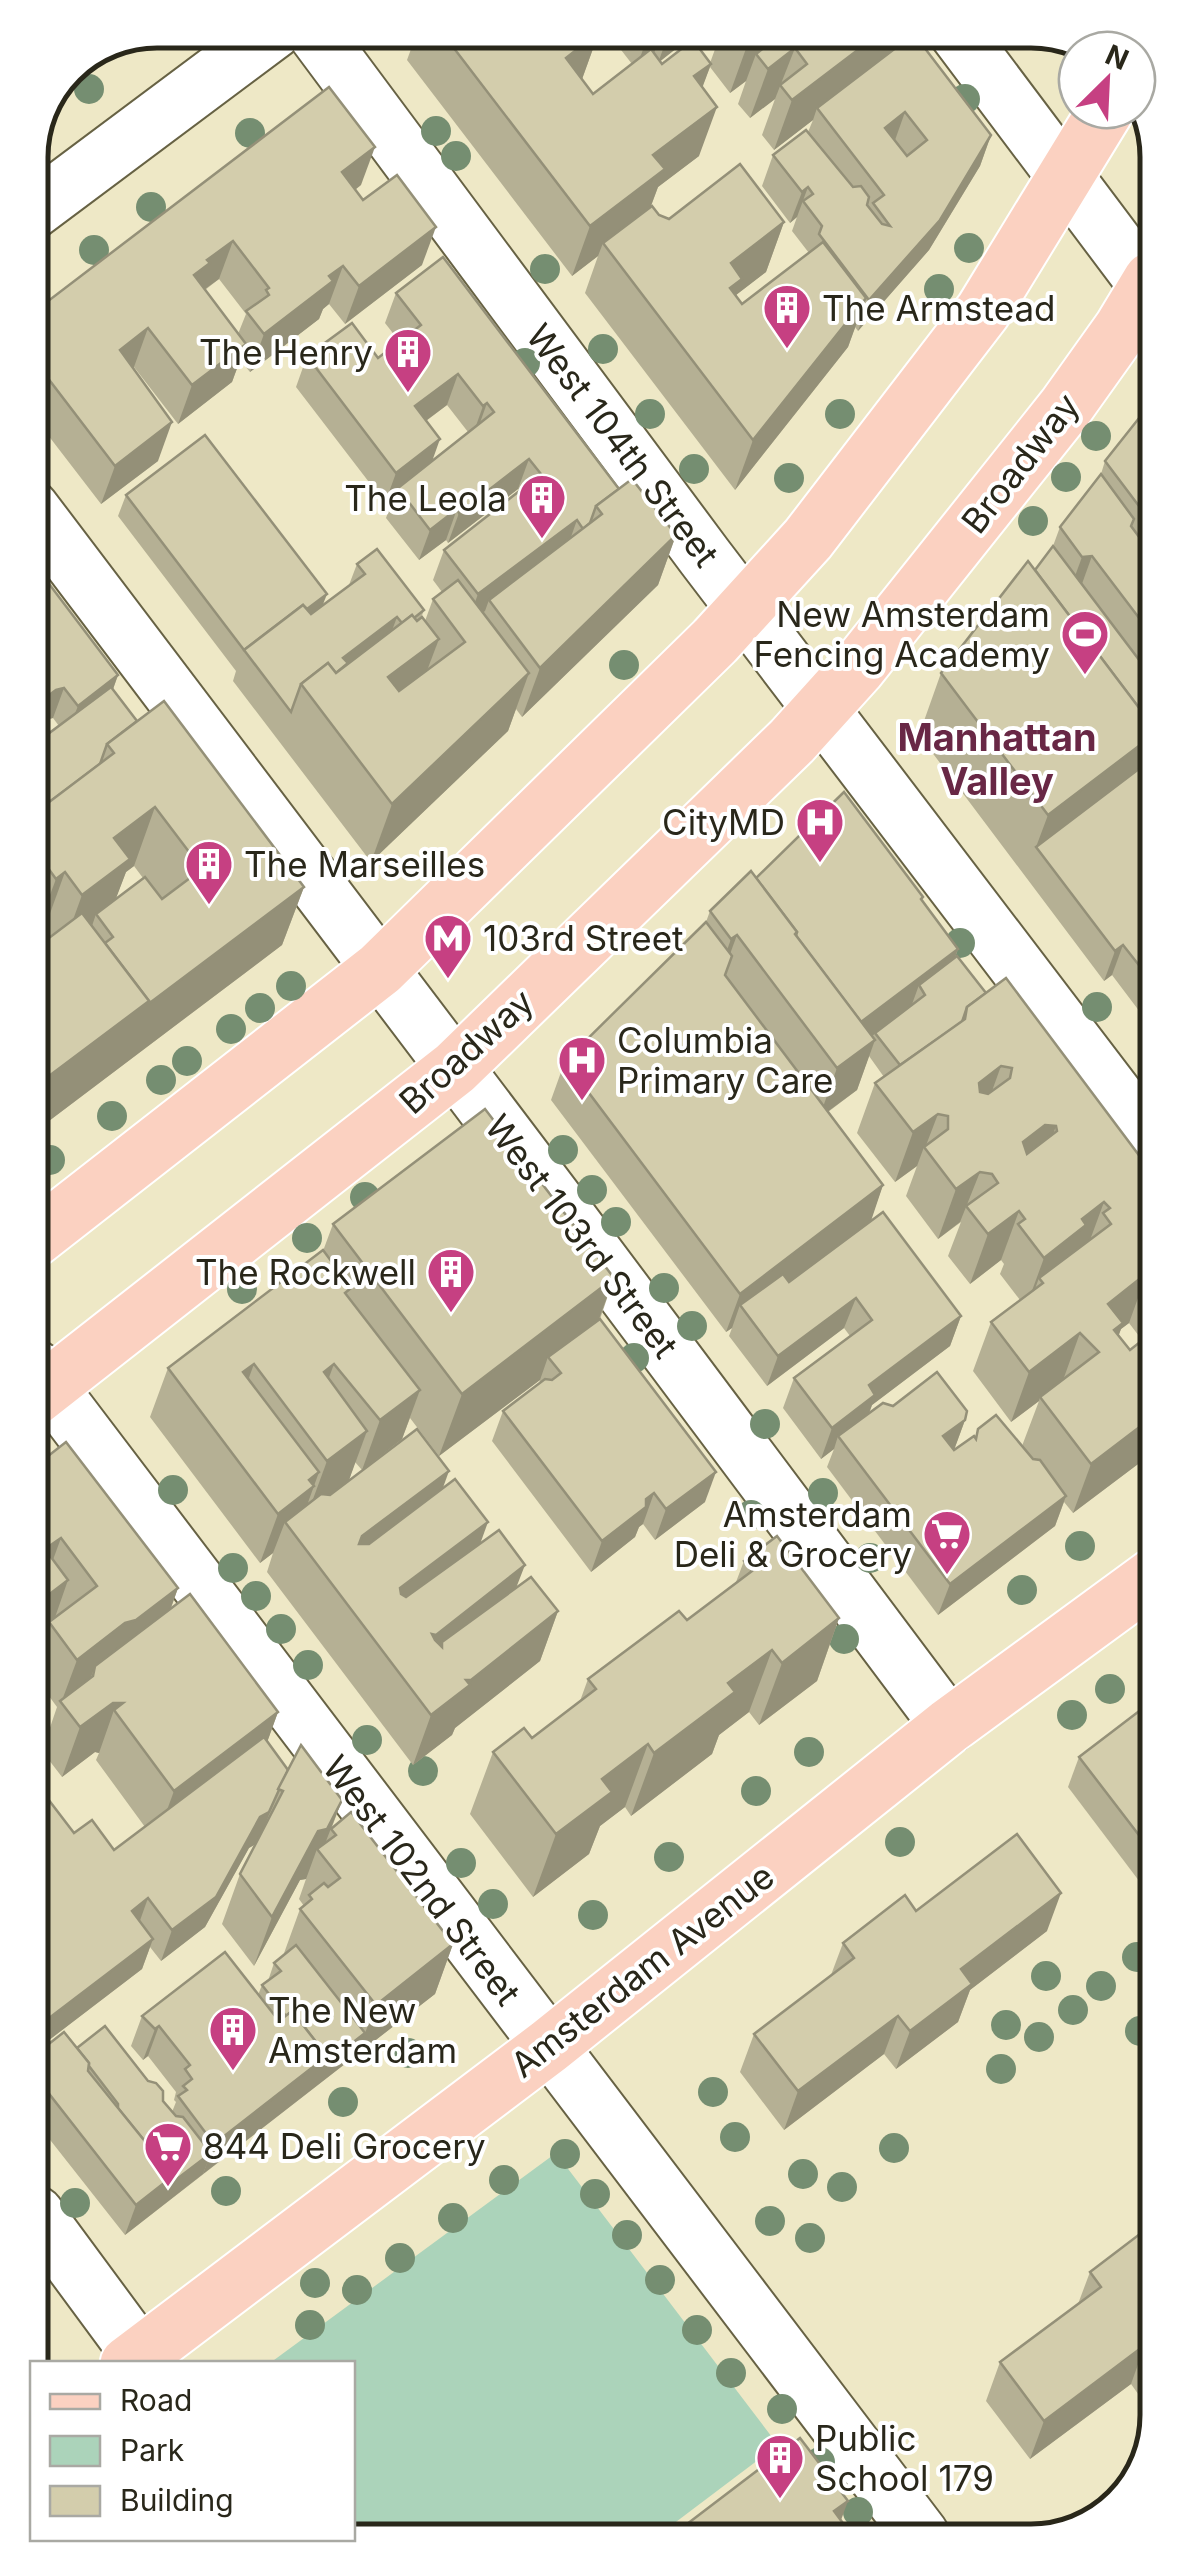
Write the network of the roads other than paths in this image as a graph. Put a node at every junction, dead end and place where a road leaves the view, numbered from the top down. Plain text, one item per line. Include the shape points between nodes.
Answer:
1 (251, 48) edge
2 (326, 48) edge
3 (968, 48) edge
4 (1094, 130) edge
5 (1066, 178) junction
6 (48, 200) edge
7 (1140, 274) edge
8 (1140, 300) edge
9 (48, 530) edge
10 (745, 609) junction
11 (821, 709) junction
12 (380, 969) junction
13 (455, 1068) junction
14 (1140, 1128) edge
15 (48, 1229) edge
16 (48, 1377) edge
17 (48, 1396) edge
18 (1140, 1586) edge
19 (949, 1726) junction
20 (548, 2046) junction
21 (48, 2232) edge
22 (134, 2359) edge
23 (912, 2524) edge

1 - 6 street
2 - 10 street, West 104th Street
3 - 5 street
4 - 5 main road
5 - 7 street
5 - 10 main road via 982,311 808,538
8 - 11 main road, Broadway via 1065,408
9 - 12 street, West 103rd Street
10 - 11 street, West 104th Street
10 - 12 main road
11 - 13 main road, Broadway
11 - 14 street, West 104th Street
12 - 13 street, West 103rd Street
12 - 15 main road
13 - 16 main road, Broadway
13 - 19 street, West 103rd Street
17 - 20 street, West 102nd Street
18 - 19 main road, Amsterdam Avenue
19 - 20 main road, Amsterdam Avenue
20 - 22 main road, Amsterdam Avenue
20 - 23 street, West 102nd Street
21 - 22 street

